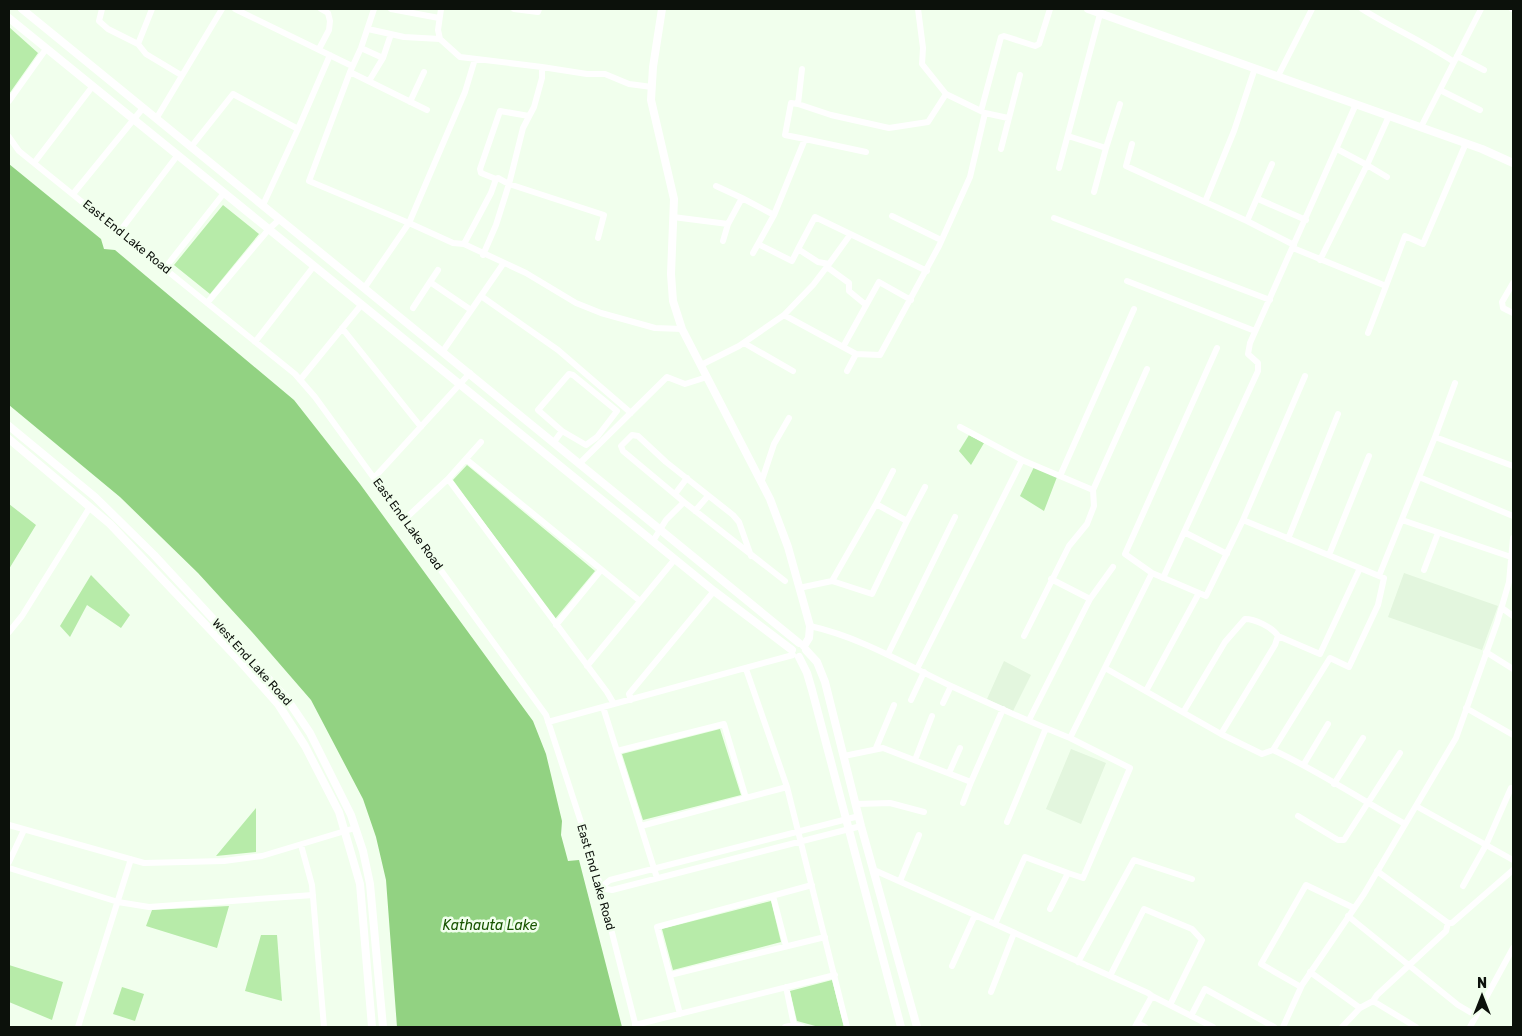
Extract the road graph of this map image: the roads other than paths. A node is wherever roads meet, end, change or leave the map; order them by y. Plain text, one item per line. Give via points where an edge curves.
1 (22, 9) edge
2 (102, 9) edge
3 (152, 9) edge
4 (222, 9) edge
5 (235, 9) edge
6 (321, 9) edge
7 (374, 9) edge
8 (391, 9) edge
9 (441, 9) edge
10 (514, 9) edge
11 (538, 9) edge
12 (662, 9) edge
13 (918, 9) edge
14 (1050, 9) edge
15 (1088, 9) edge
16 (1312, 9) edge
17 (1362, 9) edge
18 (1481, 9) edge
19 (1100, 14) junction
20 (9, 18) edge
21 (439, 18) junction
22 (368, 29) junction
23 (391, 34) junction
24 (440, 39) junction
25 (138, 44) junction
26 (361, 48) junction
27 (46, 49) junction
28 (319, 50) junction
29 (330, 55) junction
30 (383, 58) junction
31 (476, 59) junction
32 (1456, 59) junction
33 (542, 67) junction
34 (1255, 68) junction
35 (351, 69) junction
36 (802, 69) dead end
37 (1484, 70) dead end
38 (424, 72) dead end
39 (181, 75) junction
40 (1020, 76) dead end
41 (1278, 76) junction
42 (369, 82) junction
43 (92, 87) junction
44 (652, 87) junction
45 (1440, 90) junction
46 (946, 94) junction
47 (9, 101) edge
48 (410, 102) junction
49 (798, 104) junction
50 (1120, 104) dead end
51 (1356, 104) junction
52 (143, 108) junction
53 (426, 110) dead end
54 (1480, 110) dead end
55 (983, 112) junction
56 (529, 116) junction
57 (1389, 116) junction
58 (156, 118) junction
59 (1008, 118) junction
60 (134, 120) junction
61 (1421, 127) junction
62 (298, 129) junction
63 (1068, 136) junction
64 (9, 137) edge
65 (805, 139) junction
66 (1466, 143) junction
67 (1132, 144) dead end
68 (191, 147) junction
69 (1106, 148) junction
70 (1001, 149) dead end
71 (1337, 149) junction
72 (866, 152) dead end
73 (177, 156) junction
74 (1513, 162) edge
75 (34, 163) junction
76 (1272, 164) dead end
77 (1367, 165) junction
78 (1059, 168) dead end
79 (1387, 177) dead end
80 (496, 179) junction
81 (509, 184) junction
82 (716, 186) dead end
83 (1094, 192) dead end
84 (224, 193) junction
85 (73, 194) junction
86 (742, 198) junction
87 (1258, 199) junction
88 (1205, 202) junction
89 (263, 205) junction
90 (774, 215) junction
91 (892, 216) dead end
92 (673, 217) junction
93 (1054, 218) dead end
94 (280, 219) junction
95 (1306, 220) junction
96 (1247, 221) junction
97 (409, 223) junction
98 (728, 224) junction
99 (268, 229) junction
100 (120, 231) junction
101 (850, 234) junction
102 (598, 238) dead end
103 (941, 240) junction
104 (723, 241) dead end
105 (464, 244) junction
106 (758, 244) junction
107 (1294, 247) junction
108 (798, 249) junction
109 (754, 253) dead end
110 (483, 255) junction
111 (1320, 260) junction
112 (503, 264) junction
113 (828, 265) junction
114 (314, 266) junction
115 (165, 268) junction
116 (438, 270) dead end
117 (926, 270) junction
118 (1127, 281) dead end
119 (430, 282) junction
120 (1513, 283) edge
121 (1386, 286) junction
122 (365, 287) junction
123 (481, 296) junction
124 (910, 300) junction
125 (1270, 300) junction
126 (207, 303) junction
127 (362, 304) junction
128 (866, 305) junction
129 (413, 308) dead end
130 (1134, 309) dead end
131 (471, 310) junction
132 (1513, 313) edge
133 (784, 315) junction
134 (342, 328) junction
135 (682, 329) junction
136 (1255, 331) junction
137 (1368, 333) dead end
138 (255, 342) junction
139 (744, 343) junction
140 (843, 347) junction
141 (1217, 348) dead end
142 (443, 351) junction
143 (856, 354) junction
144 (701, 365) junction
145 (1147, 369) dead end
146 (793, 371) dead end
147 (847, 371) dead end
148 (470, 373) junction
149 (707, 376) junction
150 (1305, 376) dead end
151 (300, 380) junction
152 (1455, 383) dead end
153 (460, 384) junction
154 (631, 412) junction
155 (1338, 414) dead end
156 (789, 418) dead end
157 (9, 426) edge
158 (421, 427) junction
159 (960, 428) dead end
160 (562, 431) junction
161 (1434, 437) junction
162 (9, 439) edge
163 (481, 442) dead end
164 (554, 442) junction
165 (1369, 456) dead end
166 (466, 459) junction
167 (1022, 460) junction
168 (580, 463) junction
169 (1513, 466) edge
170 (893, 471) dead end
171 (1060, 476) junction
172 (1419, 477) junction
173 (374, 478) junction
174 (687, 478) junction
175 (448, 480) junction
176 (761, 483) junction
177 (925, 487) dead end
178 (1093, 490) junction
179 (675, 494) junction
180 (708, 496) junction
181 (684, 502) junction
182 (876, 504) junction
183 (90, 507) junction
184 (695, 511) junction
185 (1513, 516) edge
186 (955, 517) dead end
187 (405, 520) junction
188 (1243, 520) junction
189 (1402, 520) junction
190 (908, 521) junction
191 (663, 527) junction
192 (1184, 532) junction
193 (1438, 533) junction
194 (1513, 538) edge
195 (1288, 539) junction
196 (653, 541) junction
197 (1512, 553) edge
198 (1227, 554) junction
199 (751, 556) junction
200 (1329, 556) junction
201 (675, 559) junction
202 (1113, 567) dead end
203 (1360, 568) junction
204 (601, 570) junction
205 (1424, 570) dead end
206 (1152, 574) junction
207 (1379, 576) junction
208 (1163, 578) junction
209 (832, 580) junction
210 (1051, 580) junction
211 (785, 581) dead end
212 (799, 588) junction
213 (714, 591) junction
214 (1199, 593) junction
215 (1090, 599) junction
216 (640, 601) junction
217 (1502, 608) junction
218 (1513, 616) edge
219 (556, 625) junction
220 (810, 626) junction
221 (9, 632) edge
222 (1024, 636) dead end
223 (1278, 636) junction
224 (803, 646) junction
225 (1486, 652) junction
226 (795, 654) junction
227 (888, 654) junction
228 (1320, 654) junction
229 (1330, 658) junction
230 (587, 666) junction
231 (1105, 668) junction
232 (1513, 668) edge
233 (746, 669) junction
234 (920, 670) junction
235 (951, 686) junction
236 (1146, 691) junction
237 (631, 700) junction
238 (911, 700) dead end
239 (943, 703) dead end
240 (614, 704) junction
241 (894, 705) dead end
242 (603, 707) junction
243 (1466, 708) junction
244 (1002, 709) junction
245 (1184, 711) junction
246 (932, 716) dead end
247 (1029, 720) junction
248 (548, 722) junction
249 (1328, 724) dead end
250 (1046, 728) junction
251 (1221, 734) junction
252 (1513, 735) edge
253 (1070, 738) junction
254 (1364, 738) dead end
255 (876, 748) junction
256 (960, 748) dead end
257 (1273, 750) junction
258 (617, 751) junction
259 (1400, 753) dead end
260 (844, 756) junction
261 (915, 760) junction
262 (1304, 764) junction
263 (949, 773) junction
264 (972, 782) junction
265 (1334, 784) junction
266 (787, 787) junction
267 (1510, 788) dead end
268 (746, 798) junction
269 (963, 803) dead end
270 (1367, 803) junction
271 (857, 804) junction
272 (1416, 806) junction
273 (924, 812) dead end
274 (859, 816) junction
275 (1298, 816) dead end
276 (846, 819) junction
277 (1007, 822) dead end
278 (1405, 824) junction
279 (9, 825) edge
280 (641, 826) junction
281 (861, 826) junction
282 (355, 828) junction
283 (848, 828) junction
284 (24, 830) junction
285 (346, 831) junction
286 (798, 831) junction
287 (919, 835) dead end
288 (800, 841) junction
289 (1486, 845) junction
290 (301, 846) junction
291 (131, 859) junction
292 (1513, 860) edge
293 (9, 862) edge
294 (9, 868) edge
295 (654, 869) junction
296 (874, 870) junction
297 (1513, 870) edge
298 (1377, 871) junction
299 (1068, 873) junction
300 (657, 878) junction
301 (1192, 879) dead end
302 (900, 881) junction
303 (812, 885) junction
304 (1463, 886) dead end
305 (600, 888) junction
306 (313, 895) junction
307 (773, 896) junction
308 (118, 902) junction
309 (1354, 908) junction
310 (1050, 909) dead end
311 (975, 915) junction
312 (1348, 916) junction
313 (1448, 923) junction
314 (995, 924) junction
315 (1014, 933) junction
316 (825, 937) junction
317 (786, 946) junction
318 (1513, 948) edge
319 (1078, 962) junction
320 (1409, 965) junction
321 (952, 966) dead end
322 (1310, 972) junction
323 (670, 975) junction
324 (836, 975) junction
325 (1110, 976) junction
326 (786, 987) junction
327 (1301, 987) junction
328 (991, 992) dead end
329 (1152, 996) junction
330 (1373, 1001) junction
331 (1170, 1005) junction
332 (1360, 1008) junction
333 (680, 1014) junction
334 (1475, 1015) junction
335 (1191, 1016) junction
336 (794, 1025) junction
337 (1136, 1025) edge
338 (636, 1026) edge
339 (78, 1027) edge
340 (324, 1027) edge
341 (372, 1027) edge
342 (383, 1027) edge
343 (785, 1027) edge
344 (802, 1027) edge
345 (847, 1027) edge
346 (901, 1027) edge
347 (917, 1027) edge
348 (1145, 1027) edge
349 (1213, 1027) edge
350 (1274, 1027) edge
351 (1284, 1027) edge
352 (1342, 1027) edge
353 (1416, 1027) edge
354 (1470, 1027) edge

1 - 52 street
2 - 25 street via 99,21
3 - 25 street
4 - 39 street
5 - 28 street
6 - 28 street via 328,13 330,21
7 - 22 street
8 - 21 street
9 - 21 street
10 - 11 street via 538,12
12 - 44 street via 652,67
13 - 46 street via 922,64
14 - 55 street via 1039,44 1035,46 1001,37
15 - 19 street
16 - 41 street
17 - 32 street via 1394,29
18 - 32 street
19 - 34 street
19 - 63 street
20 - 27 street
21 - 24 street
22 - 23 street
22 - 26 street
23 - 24 street
23 - 30 street
24 - 31 street via 460,57
25 - 39 street via 146,54
26 - 30 street
26 - 35 street
27 - 43 street
27 - 47 street
28 - 29 street
29 - 35 street
29 - 62 street
30 - 42 street
31 - 33 street
31 - 97 street
32 - 37 street
32 - 45 street
33 - 44 street via 605,74 630,84
33 - 56 street via 542,78
34 - 41 street
34 - 88 street
35 - 42 street
35 - 97 street via 309,181
36 - 49 street
38 - 48 street
39 - 58 street
40 - 59 street
41 - 51 street
42 - 48 street
43 - 60 street
43 - 75 street
44 - 92 street via 655,122 674,199
45 - 54 street
45 - 61 street
46 - 49 street via 928,122 890,128
46 - 55 street
48 - 53 street
49 - 65 street via 791,102 785,135
50 - 69 street
51 - 57 street
51 - 71 street
52 - 58 street
52 - 60 street
55 - 59 street
55 - 103 street via 970,177
56 - 80 street via 500,111 480,169 481,173
56 - 81 street
57 - 61 street
57 - 77 street
58 - 68 street
59 - 70 street
60 - 73 street
60 - 85 street
61 - 66 street
62 - 68 street via 233,94
62 - 89 street
63 - 69 street
63 - 78 street
64 - 75 street, East End Lake Road
65 - 72 street
65 - 90 street
66 - 74 street
66 - 121 street via 1423,244 1405,236
67 - 88 street via 1126,166
68 - 89 street
69 - 83 street
71 - 77 street
71 - 95 street
73 - 84 street
73 - 100 street
75 - 85 street, East End Lake Road
76 - 87 street
77 - 79 street
77 - 111 street
80 - 81 street
80 - 105 street
81 - 102 street via 604,215
81 - 110 street
82 - 86 street
84 - 99 street
84 - 115 street
85 - 100 street, East End Lake Road
86 - 90 street
86 - 98 street
87 - 95 street
87 - 96 street
88 - 96 street
89 - 94 street
90 - 106 street
91 - 103 street
92 - 98 street
92 - 135 street via 673,301
93 - 125 street
94 - 99 street
94 - 122 street
95 - 107 street
96 - 107 street
97 - 105 street
97 - 122 street
98 - 104 street
99 - 114 street
99 - 126 street
100 - 115 street, East End Lake Road
101 - 108 street via 815,216
101 - 113 street
101 - 117 street
103 - 117 street
105 - 110 street
106 - 108 street via 792,261
106 - 109 street
107 - 111 street
107 - 125 street
108 - 113 street
110 - 112 street
111 - 121 street
112 - 123 street
112 - 135 street via 526,273 576,304 655,328
113 - 128 street via 849,283 849,292
113 - 133 street
114 - 127 street
114 - 138 street
115 - 126 street, East End Lake Road
116 - 119 street
117 - 124 street
118 - 136 street
119 - 129 street
119 - 131 street
120 - 132 street via 1502,308
121 - 137 street
122 - 142 street
123 - 131 street
123 - 154 street via 558,350
124 - 128 street via 879,282
124 - 143 street via 880,355
125 - 136 street
126 - 138 street, East End Lake Road
127 - 134 street
127 - 153 street
128 - 140 street
130 - 171 street
131 - 142 street
133 - 139 street
133 - 140 street
134 - 151 street
134 - 158 street
135 - 144 street
136 - 192 street via 1248,354 1258,362 1258,371
138 - 151 street, East End Lake Road
139 - 144 street
139 - 146 street
140 - 143 street
141 - 206 street via 1125,554
142 - 148 street
143 - 147 street
144 - 149 street
145 - 178 street
148 - 153 street
148 - 164 street
149 - 154 street via 685,384 668,378
149 - 176 street
150 - 188 street
151 - 173 street, East End Lake Road
152 - 161 street
153 - 158 street
153 - 196 street
154 - 168 street
155 - 195 street
156 - 176 street via 774,444
157 - 282 street, West End Lake Road via 95,497 154,555 288,699 310,733
158 - 173 street
159 - 167 street
160 - 160 street via 586,445 597,437 617,411 569,374 538,410
160 - 164 street
161 - 169 street
161 - 172 street
162 - 183 street, West End Lake Road
163 - 166 street
164 - 168 street
165 - 200 street
166 - 175 street
166 - 204 street
167 - 171 street
167 - 234 street
168 - 191 street
170 - 182 street
171 - 178 street
172 - 185 street
172 - 189 street
173 - 187 street, East End Lake Road
174 - 179 street
174 - 179 street via 638,436 632,435 621,446
174 - 180 street
175 - 187 street
175 - 219 street
176 - 212 street via 788,547
177 - 190 street
178 - 210 street via 1094,506 1087,524 1069,546
179 - 181 street
180 - 184 street
180 - 199 street via 739,522
181 - 184 street
181 - 191 street
182 - 190 street
182 - 209 street
183 - 221 street
183 - 285 street, West End Lake Road via 110,524 278,704 306,748
184 - 199 street
186 - 227 street
187 - 248 street, East End Lake Road via 507,658
188 - 195 street
188 - 198 street
189 - 193 street
189 - 207 street
190 - 209 street via 872,594
191 - 196 street
191 - 224 street
192 - 198 street
192 - 208 street
193 - 197 street
193 - 205 street
194 - 197 street
195 - 200 street
196 - 201 street
197 - 217 street
198 - 214 street via 1206,596
199 - 211 street
200 - 203 street
201 - 213 street
201 - 216 street
202 - 215 street
203 - 207 street
203 - 228 street
204 - 216 street
204 - 219 street
206 - 208 street
206 - 231 street
207 - 229 street via 1384,578 1378,604 1349,667
208 - 214 street
209 - 212 street
210 - 215 street
210 - 222 street
212 - 220 street
213 - 226 street
213 - 237 street via 629,694
214 - 236 street
215 - 247 street
216 - 230 street
217 - 218 street
217 - 225 street
219 - 230 street
220 - 224 street via 809,638
220 - 227 street via 832,631
223 - 228 street
223 - 245 street via 1274,630 1245,619 1225,642
223 - 251 street
224 - 226 street via 804,654
224 - 226 street via 794,644
224 - 260 street via 817,662 825,682
225 - 232 street
225 - 243 street
226 - 233 street
226 - 276 street via 807,673
227 - 234 street
228 - 229 street
229 - 257 street
230 - 240 street
231 - 236 street
231 - 253 street
233 - 237 street
233 - 266 street
234 - 235 street
234 - 238 street
235 - 239 street
235 - 244 street
236 - 245 street
237 - 240 street
240 - 242 street
241 - 255 street
242 - 248 street
242 - 258 street
243 - 252 street
243 - 272 street via 1451,747
244 - 247 street
244 - 264 street
245 - 251 street
246 - 261 street
247 - 250 street
248 - 305 street, East End Lake Road
249 - 262 street
250 - 253 street
250 - 277 street
251 - 257 street via 1262,754
253 - 299 street via 1130,768 1082,878
254 - 265 street
255 - 260 street
255 - 261 street
256 - 263 street
257 - 262 street
258 - 268 street via 724,724
258 - 280 street
259 - 270 street
260 - 271 street
261 - 263 street
262 - 265 street
263 - 264 street
264 - 269 street
265 - 270 street
266 - 268 street
266 - 286 street
267 - 289 street
268 - 280 street
270 - 275 street via 1344,840 1338,840
270 - 278 street
271 - 273 street via 890,803
271 - 274 street
272 - 278 street
272 - 289 street
274 - 276 street
274 - 281 street
276 - 283 street
276 - 286 street
278 - 298 street
279 - 284 street
280 - 295 street
281 - 283 street
281 - 296 street
282 - 285 street
282 - 342 street, West End Lake Road via 370,884
283 - 288 street
283 - 346 street
284 - 291 street
284 - 293 street
285 - 290 street
285 - 341 street, West End Lake Road via 360,884
286 - 288 street
286 - 295 street
287 - 302 street
288 - 300 street
288 - 303 street
289 - 292 street
289 - 304 street
290 - 291 street via 224,861 144,863
290 - 306 street
291 - 308 street
294 - 308 street
295 - 300 street
295 - 305 street via 610,880
296 - 302 street
296 - 347 street
297 - 313 street via 1456,922
298 - 309 street
298 - 313 street
299 - 310 street
299 - 314 street via 1025,857
300 - 305 street via 612,890
301 - 319 street via 1134,860
302 - 311 street
303 - 307 street
303 - 316 street
305 - 338 street, East End Lake Road
306 - 308 street via 149,907
306 - 340 street
307 - 317 street
307 - 323 street via 657,927
308 - 339 street
309 - 312 street
309 - 327 street via 1306,886 1261,964
311 - 314 street
311 - 321 street
312 - 320 street
312 - 322 street
313 - 320 street via 1446,931
314 - 315 street
315 - 319 street
315 - 328 street
316 - 317 street
316 - 324 street
317 - 323 street
318 - 334 street
319 - 325 street
320 - 330 street
320 - 334 street
322 - 327 street
322 - 332 street
323 - 333 street
324 - 326 street
324 - 345 street
325 - 329 street
325 - 331 street via 1144,909 1192,929 1202,940
326 - 333 street
326 - 336 street
327 - 351 street
329 - 331 street
329 - 337 street
330 - 332 street
330 - 353 street
331 - 335 street
332 - 352 street
333 - 338 street
334 - 354 street
335 - 349 street
335 - 350 street via 1206,989
336 - 343 street
336 - 344 street
337 - 348 street

